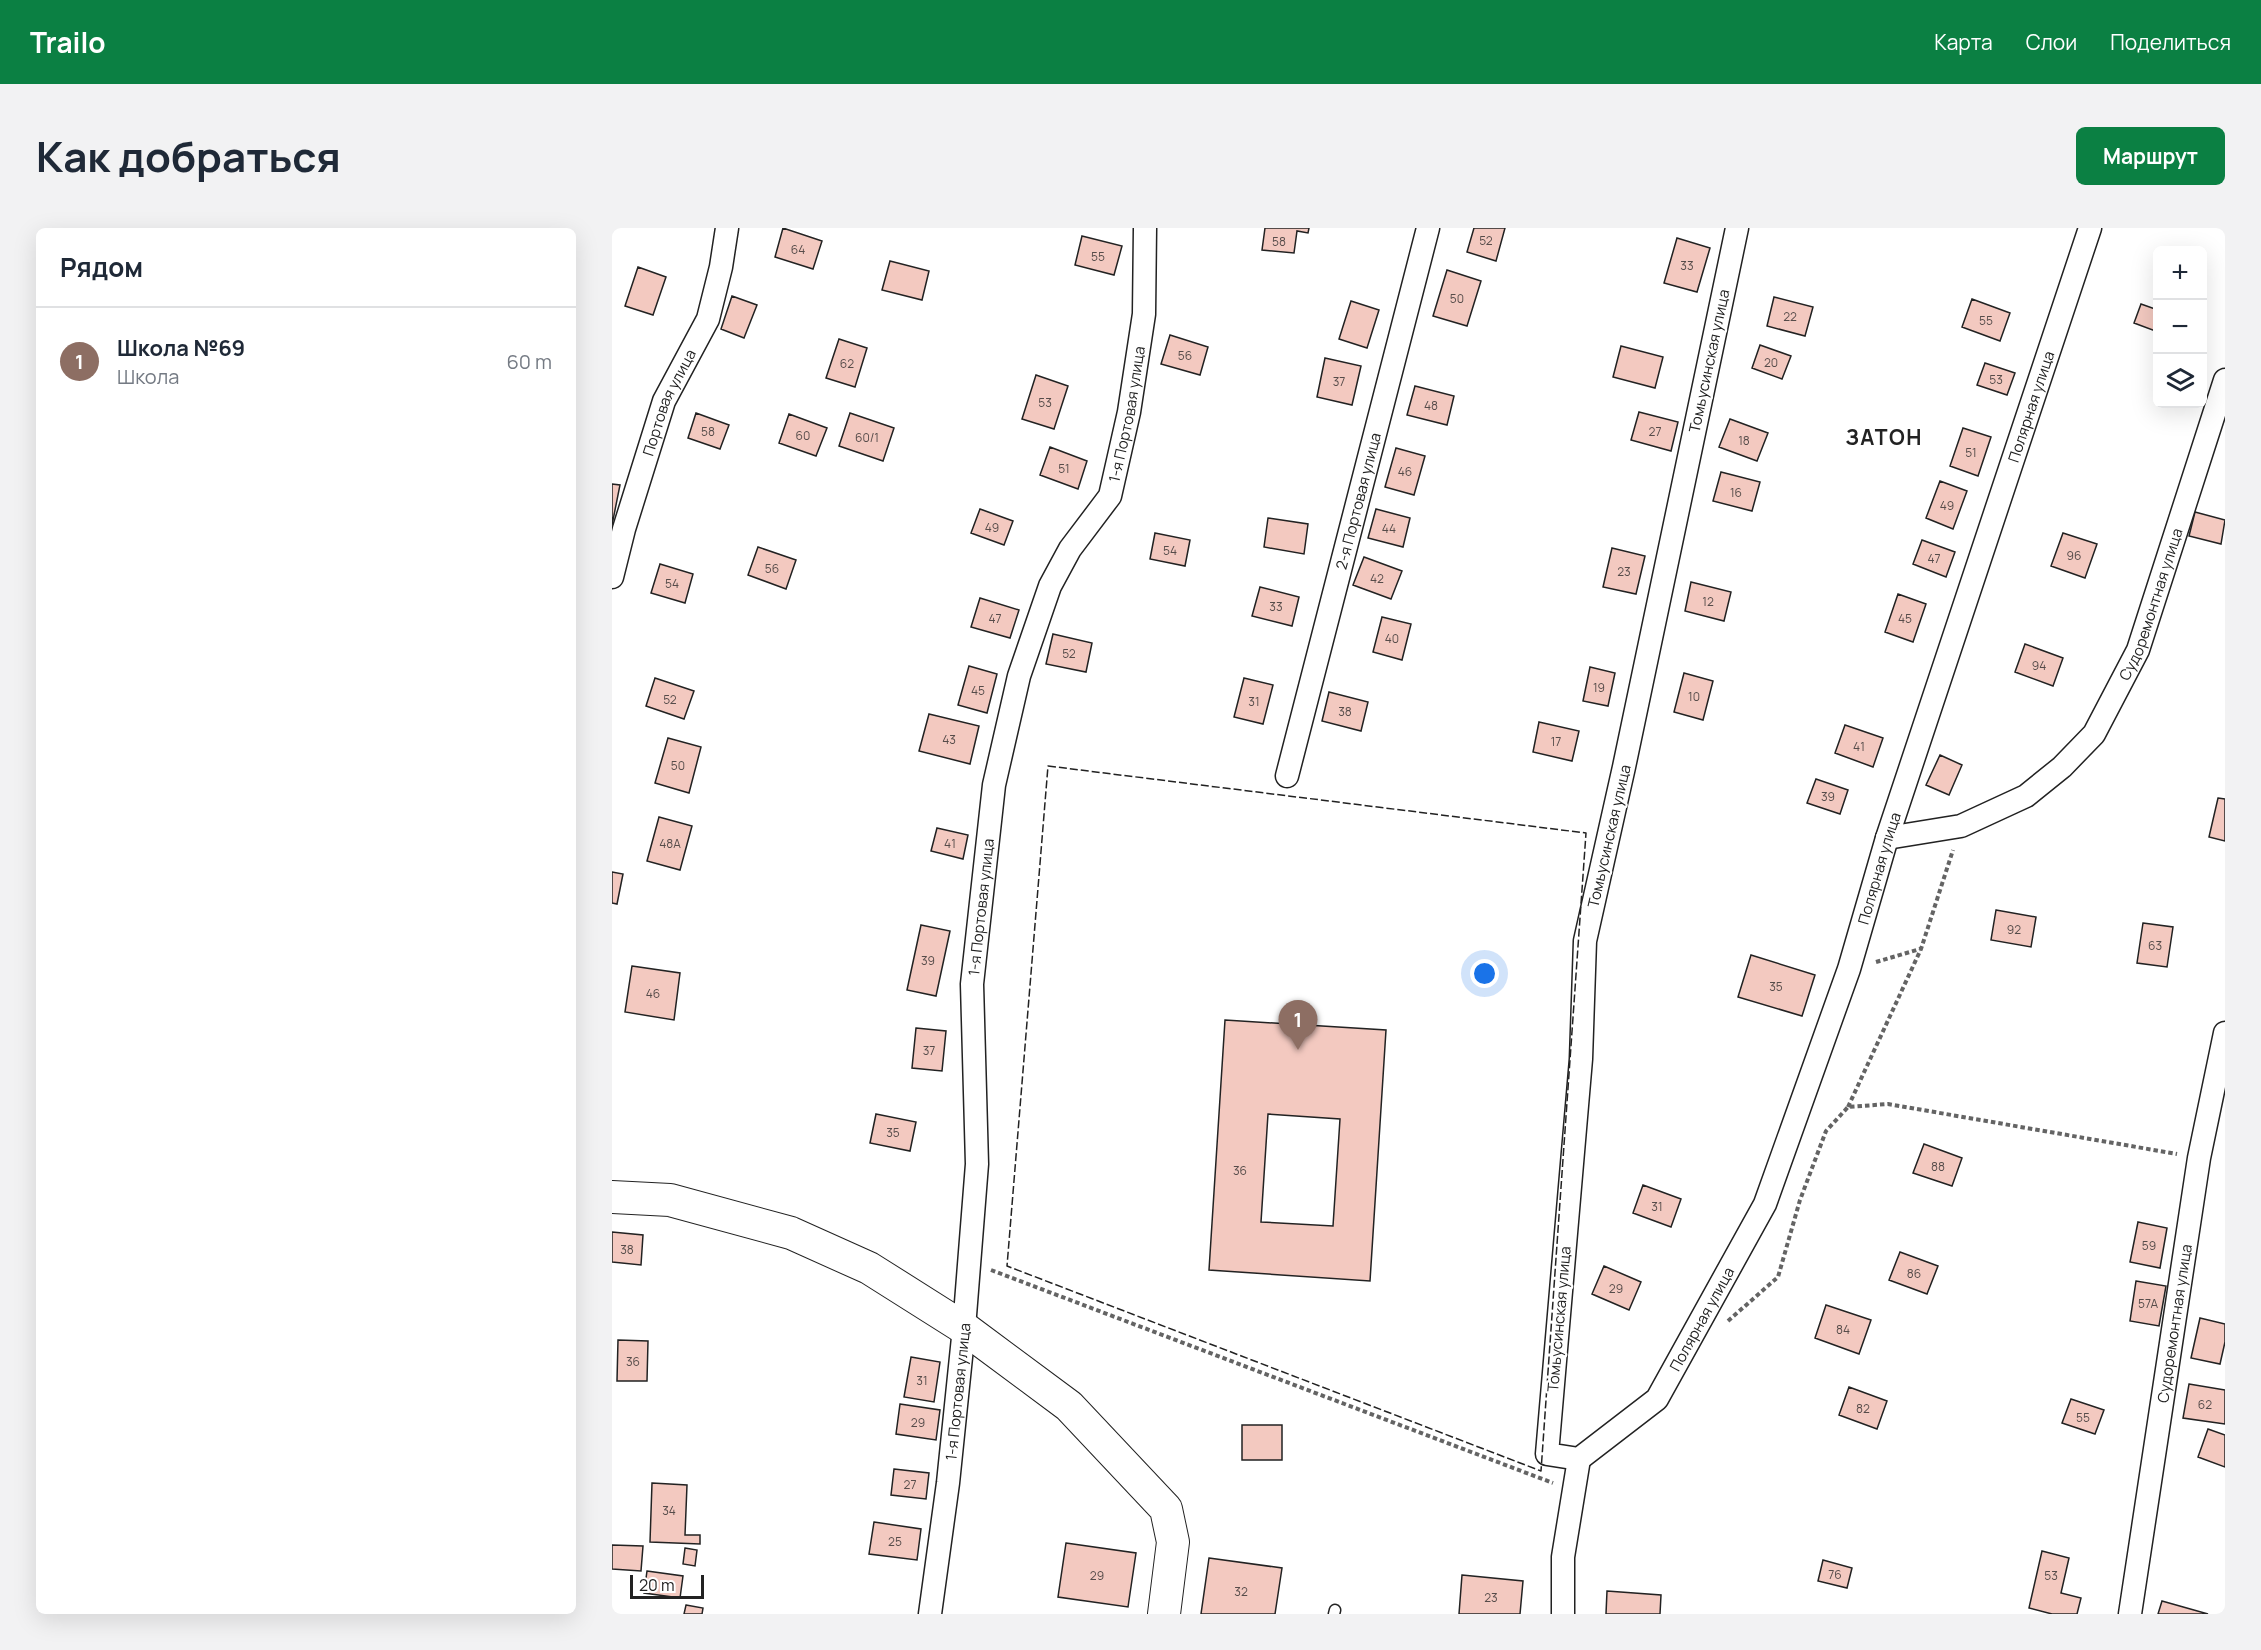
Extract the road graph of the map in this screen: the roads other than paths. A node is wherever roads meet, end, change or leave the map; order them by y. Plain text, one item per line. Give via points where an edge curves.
1 (727, 228) edge
2 (1145, 228) edge
3 (1428, 228) edge
4 (1737, 228) edge
5 (2090, 228) edge
6 (2225, 380) edge
7 (612, 577) edge
8 (1287, 776) dead end
9 (1887, 838) junction
10 (2225, 1032) edge
11 (612, 1197) edge
12 (964, 1328) junction
13 (1579, 1459) junction
14 (930, 1614) edge
15 (1164, 1614) edge
16 (1563, 1614) edge
17 (2130, 1614) edge

1 - 7 street, Портовая улица via 708,319 664,401
2 - 12 street, 1-я Портовая улица via 1144,314 1129,412 1110,496 1070,549 1050,586 1019,676 994,785 972,984 977,1164
3 - 8 street, 2-я Портовая улица
4 - 13 street, Томьусинская улица via 1585,941 1581,1059 1547,1454
5 - 9 street, Полярная улица
6 - 9 street, Судоремонтная улица via 2139,650 2094,734 2026,796 1961,826
9 - 13 street, Полярная улица via 1849,969 1764,1204 1656,1399
10 - 17 street, Судоремонтная улица via 2199,1158
11 - 12 street via 670,1200 791,1233 868,1268
12 - 14 street, 1-я Портовая улица
12 - 15 street via 1069,1406 1166,1509 1173,1542
13 - 16 street via 1563,1557

